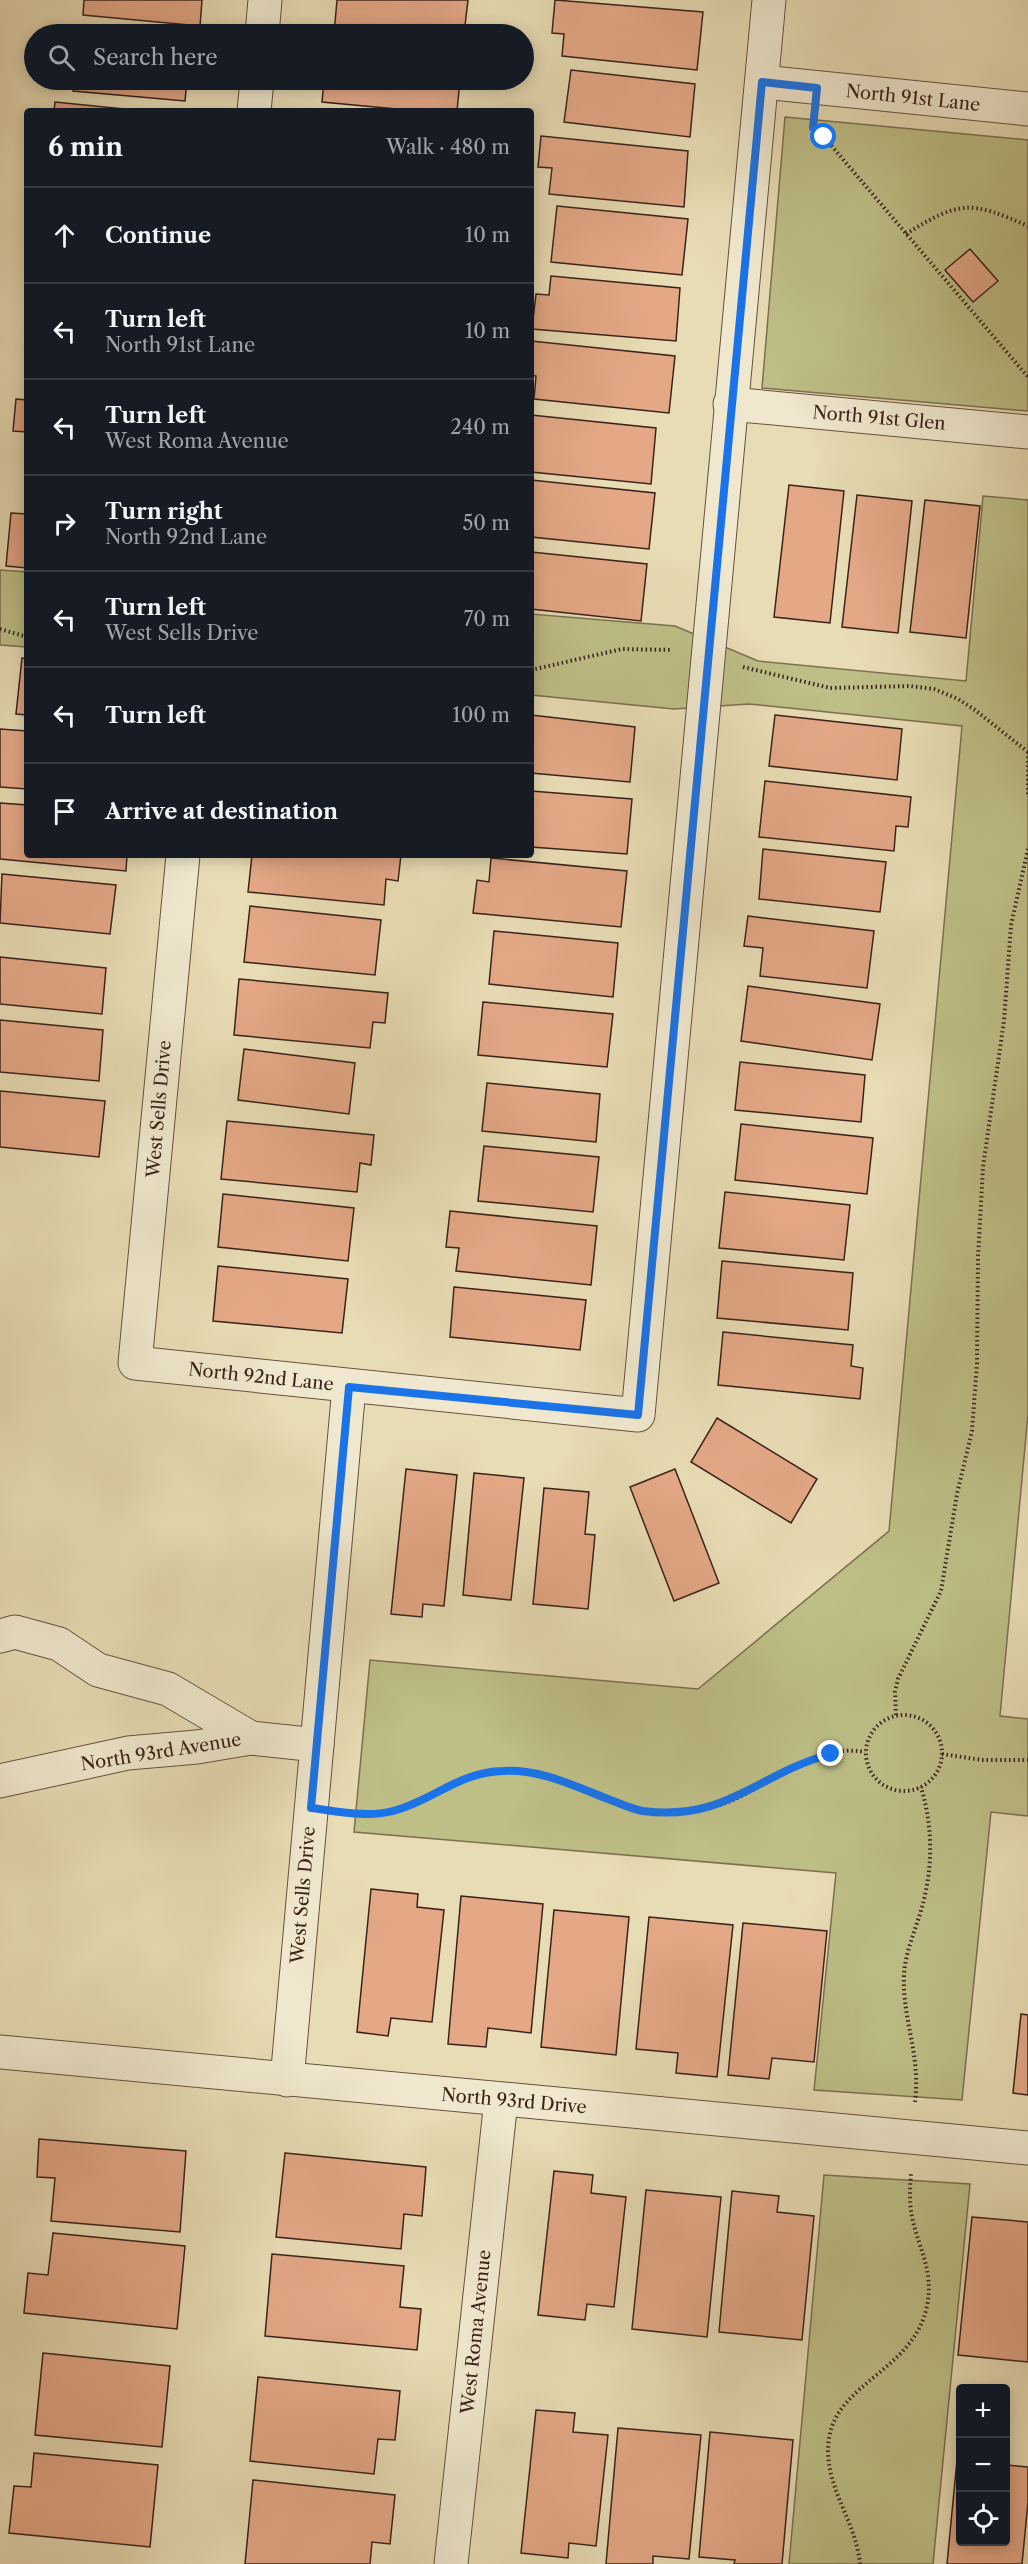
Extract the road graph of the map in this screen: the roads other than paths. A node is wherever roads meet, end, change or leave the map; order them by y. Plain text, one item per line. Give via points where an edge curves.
1 (265, 0) edge
2 (769, 0) edge
3 (263, 24) edge
4 (762, 82) junction
5 (256, 90) edge
6 (254, 108) edge
7 (1028, 110) edge
8 (730, 404) junction
9 (1028, 432) edge
10 (183, 858) edge
11 (135, 1363) joint
12 (349, 1387) junction
13 (0, 1636) edge
14 (251, 1738) junction
15 (317, 1745) junction
16 (0, 1781) edge
17 (0, 2052) edge
18 (287, 2080) junction
19 (501, 2100) junction
20 (1028, 2148) edge
21 (451, 2564) edge

1 - 3 street
2 - 4 street
4 - 7 street, North 91st Lane
4 - 8 street
5 - 6 street
8 - 9 street, North 91st Glen
8 - 12 street, North 92nd Lane via 711,654 638,1415
10 - 11 street, West Sells Drive
11 - 12 street, North 92nd Lane
12 - 15 street, West Sells Drive
13 - 14 street, North 93rd Avenue via 15,1632 58,1644 98,1670 168,1689
14 - 15 street, North 93rd Avenue
14 - 16 street, North 93rd Avenue via 128,1753
15 - 18 street, West Sells Drive
17 - 18 street, North 93rd Drive
18 - 19 street, North 93rd Drive
19 - 20 street, North 93rd Drive
19 - 21 street, West Roma Avenue

